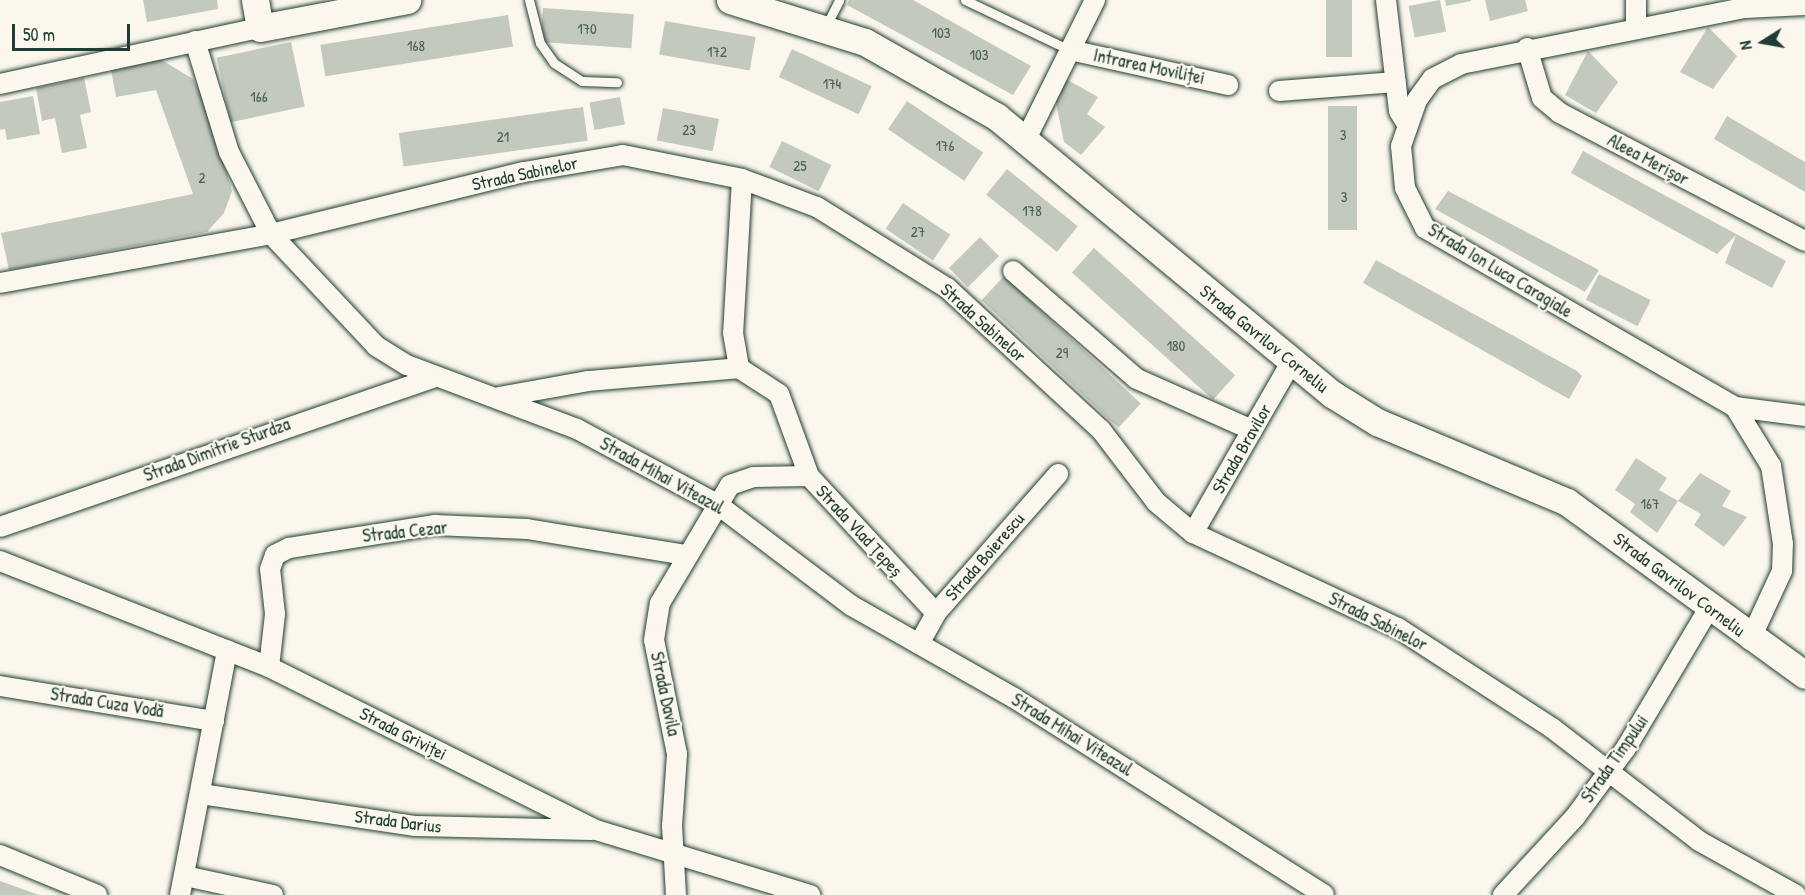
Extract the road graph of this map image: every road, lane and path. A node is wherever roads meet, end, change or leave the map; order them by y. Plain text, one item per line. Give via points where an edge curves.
1 (255, 0) edge
2 (407, 0) edge
3 (529, 0) edge
4 (730, 0) edge
5 (839, 0) edge
6 (965, 0) edge
7 (1095, 0) edge
8 (1386, 0) edge
9 (1636, 0) edge
10 (1775, 2) edge
11 (1805, 4) edge
12 (826, 26) junction
13 (260, 28) junction
14 (1636, 29) junction
15 (195, 41) junction
16 (1527, 48) junction
17 (1070, 50) junction
18 (617, 82) dead end
19 (1396, 82) junction
20 (0, 84) edge
21 (1228, 84) dead end
22 (1279, 92) dead end
23 (1405, 122) junction
24 (1028, 137) junction
25 (742, 179) junction
26 (271, 234) junction
27 (1805, 240) edge
28 (1013, 271) dead end
29 (0, 283) edge
30 (1290, 364) junction
31 (739, 368) junction
32 (436, 377) junction
33 (498, 397) junction
34 (1735, 407) junction
35 (1805, 416) edge
36 (1252, 430) junction
37 (1058, 474) dead end
38 (809, 476) junction
39 (717, 504) junction
40 (0, 527) edge
41 (1193, 533) junction
42 (685, 555) junction
43 (0, 561) edge
44 (1708, 610) junction
45 (936, 613) junction
46 (1750, 640) junction
47 (919, 644) junction
48 (227, 650) junction
49 (269, 667) junction
50 (1805, 675) edge
51 (0, 686) edge
52 (214, 721) junction
53 (1610, 771) junction
54 (201, 794) junction
55 (596, 830) junction
56 (672, 853) junction
57 (0, 855) edge
58 (182, 886) edge
59 (97, 895) edge
60 (273, 895) edge
61 (676, 895) edge
62 (810, 895) edge
63 (1324, 895) edge
64 (1503, 895) edge
65 (1796, 895) edge

1 - 13 street
2 - 13 street
3 - 18 lane via 540,44 554,63 582,81
4 - 12 street, Strada Gavrilov Corneliu
5 - 12 lane
6 - 17 lane
7 - 17 street
8 - 19 street
9 - 14 street
10 - 11 street, Strada Ion Luca Caragiale
10 - 14 street, Strada Ion Luca Caragiale
12 - 24 street, Strada Gavrilov Corneliu via 865,42
13 - 15 street
14 - 16 street, Strada Ion Luca Caragiale
15 - 20 street
15 - 26 street, Strada Mihai Viteazul via 229,152
16 - 23 street, Strada Ion Luca Caragiale via 1490,54 1432,79
16 - 27 street, Aleea Merișor via 1542,98 1560,113
17 - 21 street, Intrarea Moviliței
17 - 24 street
19 - 22 street
19 - 23 street
23 - 34 street, Strada Ion Luca Caragiale via 1401,146 1405,188 1425,228
24 - 30 street, Strada Gavrilov Corneliu
25 - 26 street, Strada Sabinelor via 623,155 524,172
25 - 31 street via 733,333
25 - 41 street, Strada Sabinelor via 817,207 947,288 1101,430 1156,502
26 - 29 street, Strada Sabinelor
26 - 32 street, Strada Mihai Viteazul via 376,346
28 - 36 street via 1137,379
30 - 36 street, Strada Bravilor
30 - 44 street, Strada Gavrilov Corneliu via 1377,422 1566,502
31 - 33 street via 588,381
31 - 38 street, Strada Vlad Țepeș via 779,394
32 - 33 street, Strada Mihai Viteazul
32 - 40 street, Strada Dimitrie Sturdza
33 - 39 street, Strada Mihai Viteazul via 577,429
34 - 35 street
34 - 46 street, Strada Ion Luca Caragiale via 1771,466 1784,544 1782,571
36 - 41 street, Strada Bravilor
37 - 45 street, Strada Boierescu
38 - 39 street, Strada Davila via 739,480
38 - 45 street, Strada Vlad Țepeș
39 - 42 street, Strada Davila
39 - 47 street, Strada Mihai Viteazul via 793,566
41 - 53 street, Strada Sabinelor via 1398,628 1501,692
42 - 49 street, Strada Cezar via 527,529 435,525 289,548 275,555 270,569 275,614
42 - 56 street, Strada Davila via 660,603 654,640 677,754
43 - 48 street, Strada Griviței
44 - 46 street, Strada Gavrilov Corneliu
44 - 53 street, Strada Timpului
45 - 47 street, Strada Boierescu
46 - 50 street, Strada Gavrilov Corneliu
47 - 63 street, Strada Mihai Viteazul
48 - 49 street, Strada Griviței
48 - 52 street
49 - 55 street, Strada Griviței
51 - 52 street, Strada Cuza Vodă
52 - 54 street
53 - 64 street, Strada Timpului
53 - 65 street, Strada Sabinelor via 1699,841
54 - 55 street, Strada Darius via 416,826
54 - 58 street
55 - 56 street, Strada Griviței
56 - 61 street, Strada Davila
56 - 62 street, Strada Griviței
57 - 59 street
58 - 60 street

